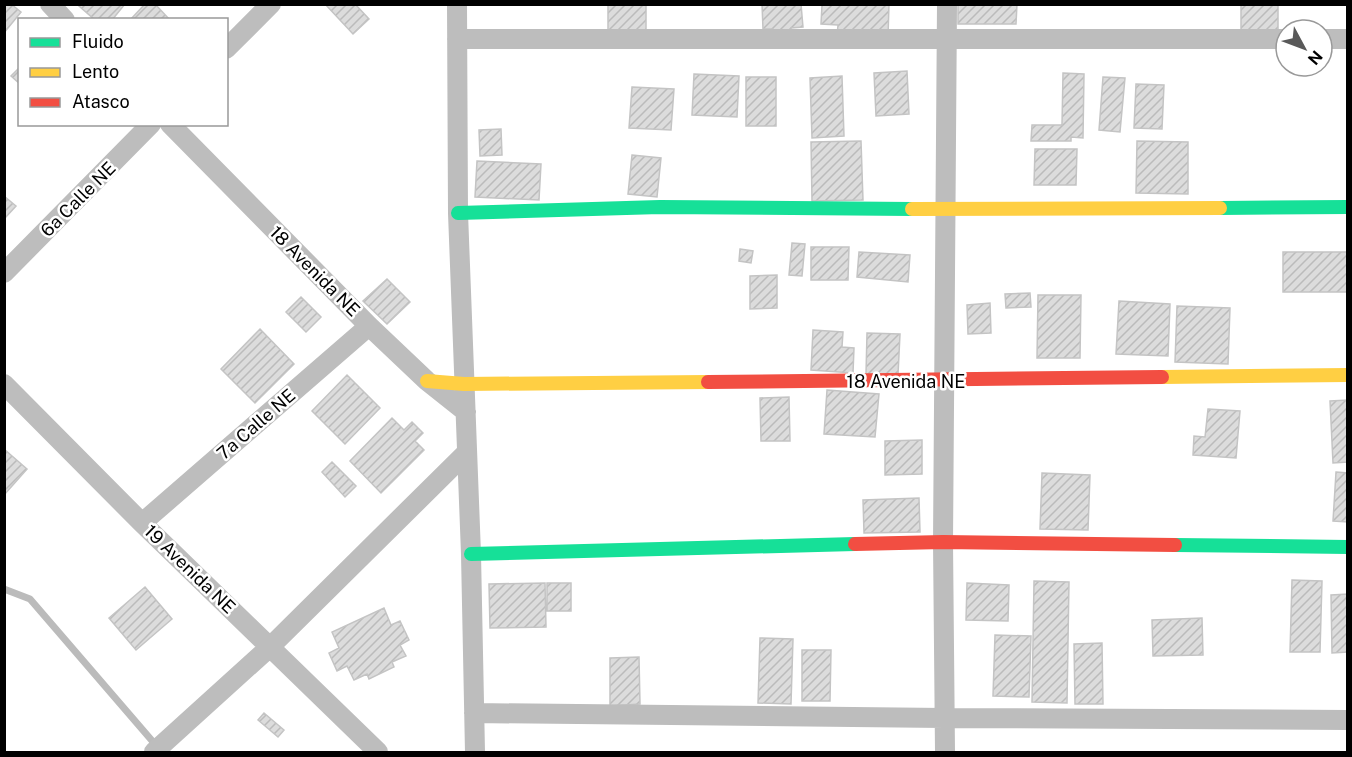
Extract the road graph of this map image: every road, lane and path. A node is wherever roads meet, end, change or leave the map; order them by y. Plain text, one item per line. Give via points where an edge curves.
1 (50, 4) edge
2 (271, 4) edge
3 (457, 4) edge
4 (947, 4) edge
5 (63, 18) edge
6 (457, 39) junction
7 (947, 39) junction
8 (1274, 39) edge
9 (228, 47) edge
10 (149, 126) edge
11 (172, 126) edge
12 (1347, 207) edge
13 (945, 209) junction
14 (458, 213) junction
15 (4, 273) edge
16 (369, 326) junction
17 (1347, 375) edge
18 (944, 380) junction
19 (427, 381) junction
20 (4, 384) edge
21 (464, 384) junction
22 (466, 412) junction
23 (467, 452) junction
24 (142, 523) junction
25 (943, 542) junction
26 (1347, 547) edge
27 (471, 554) junction
28 (270, 646) junction
29 (474, 713) junction
30 (944, 718) junction
31 (1347, 720) edge
32 (369, 750) edge
33 (153, 753) edge
34 (475, 753) edge
35 (945, 753) edge

1 - 5 street
2 - 9 street
3 - 6 street
4 - 7 street
6 - 7 street
6 - 14 street
7 - 8 street
7 - 13 street
10 - 15 street, 6a Calle NE
11 - 16 street, 18 Avenida NE
12 - 13 street
13 - 14 street via 660,207
13 - 18 street
14 - 21 street
16 - 19 street, 18 Avenida NE
16 - 24 street, 7a Calle NE
17 - 18 street, 18 Avenida NE
18 - 21 street, 18 Avenida NE
18 - 25 street
19 - 21 street, 18 Avenida NE
19 - 22 street, 18 Avenida NE
20 - 24 street, 19 Avenida NE
21 - 22 street
22 - 23 street
23 - 27 street
23 - 28 street
24 - 28 street, 19 Avenida NE
25 - 26 street
25 - 27 street
25 - 30 street
27 - 29 street
28 - 32 street, 19 Avenida NE
28 - 33 street
29 - 30 street
29 - 34 street
30 - 31 street
30 - 35 street

